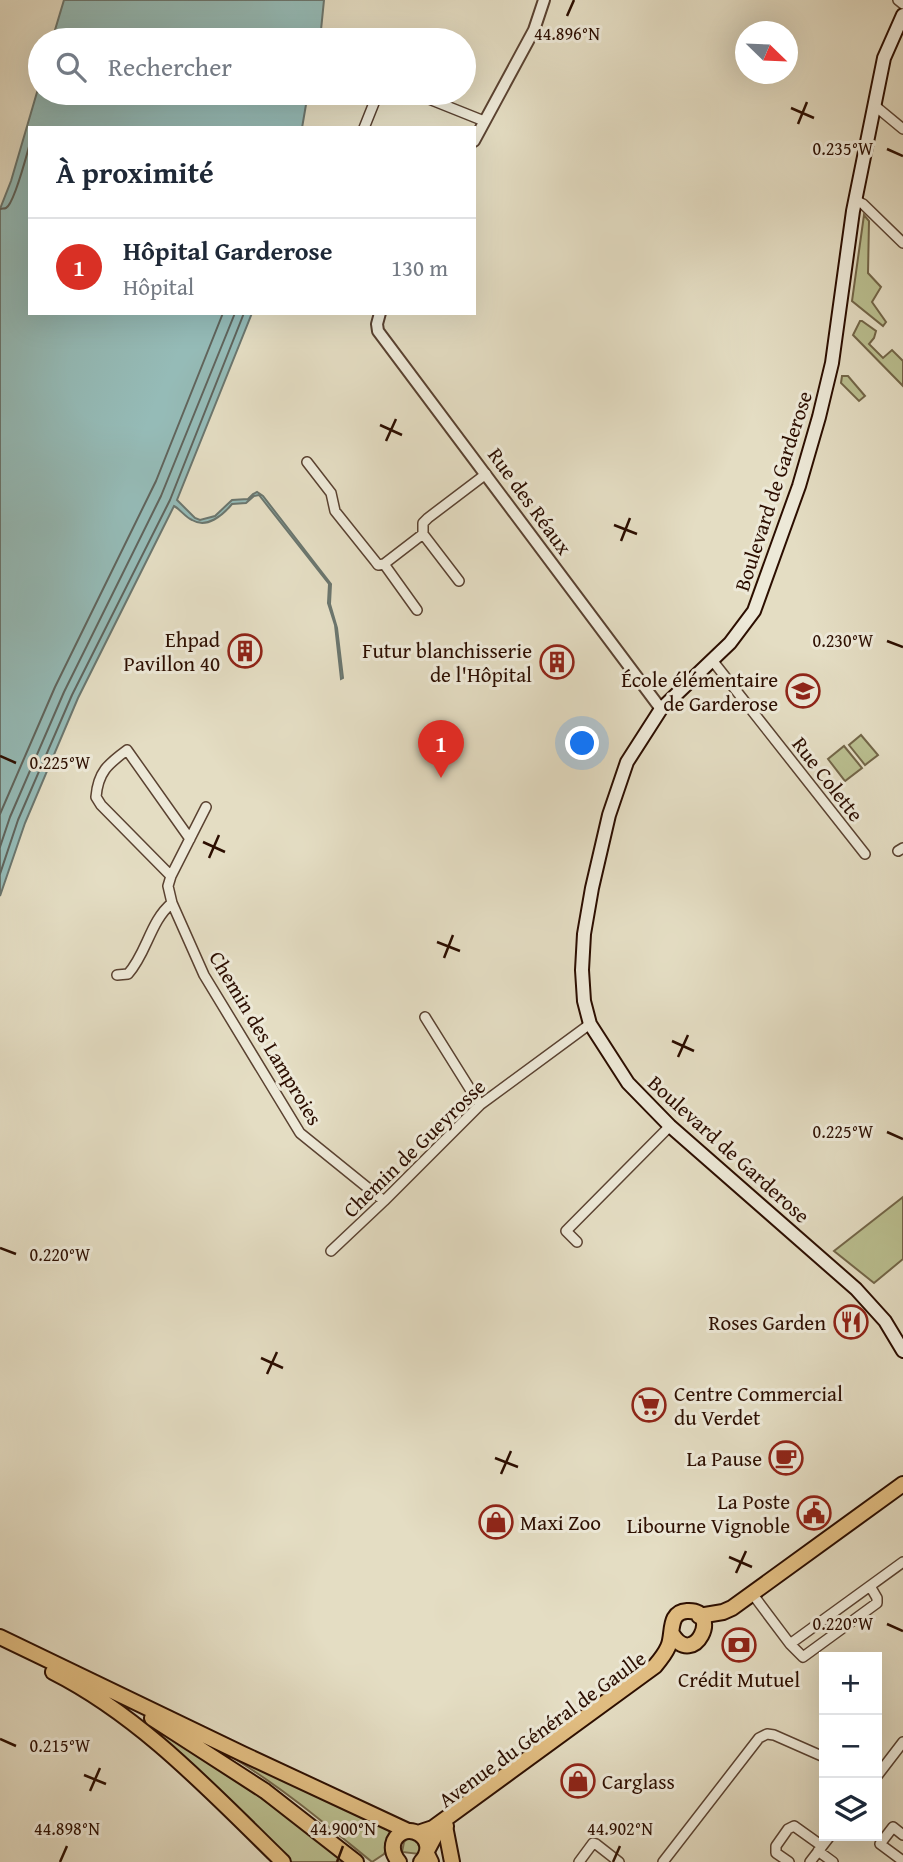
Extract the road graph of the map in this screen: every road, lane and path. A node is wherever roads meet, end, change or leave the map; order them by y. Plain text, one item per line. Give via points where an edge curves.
1 (544, 0) edge
2 (898, 0) edge
3 (903, 4) edge
4 (903, 15) edge
5 (900, 31) edge
6 (373, 105) edge
7 (444, 105) edge
8 (874, 106) junction
9 (484, 121) junction
10 (365, 126) edge
11 (903, 129) edge
12 (476, 137) edge
13 (855, 200) junction
14 (903, 243) edge
15 (379, 315) edge
16 (307, 462) dead end
17 (486, 474) junction
18 (423, 534) junction
19 (384, 564) junction
20 (459, 581) dead end
21 (417, 610) dead end
22 (712, 660) junction
23 (661, 709) junction
24 (206, 807) dead end
25 (190, 839) junction
26 (865, 854) dead end
27 (171, 876) junction
28 (172, 903) junction
29 (117, 975) dead end
30 (425, 1017) dead end
31 (590, 1024) junction
32 (480, 1105) junction
33 (670, 1125) junction
34 (384, 1201) junction
35 (577, 1242) dead end
36 (331, 1251) dead end
37 (903, 1351) edge
38 (903, 1484) edge
39 (903, 1494) edge
40 (903, 1562) edge
41 (870, 1586) junction
42 (757, 1600) junction
43 (702, 1622) junction
44 (0, 1637) edge
45 (678, 1639) junction
46 (790, 1644) junction
47 (0, 1646) edge
48 (85, 1677) junction
49 (903, 1742) edge
50 (819, 1755) edge
51 (882, 1769) edge
52 (445, 1826) junction
53 (413, 1832) junction
54 (903, 1835) edge
55 (826, 1841) edge
56 (820, 1848) junction
57 (426, 1857) edge
58 (389, 1859) edge
59 (613, 1860) edge
60 (903, 1861) edge
61 (283, 1862) edge
62 (356, 1862) edge
63 (452, 1862) edge
64 (579, 1862) edge
65 (663, 1862) edge
66 (789, 1862) edge
67 (810, 1862) edge
68 (832, 1862) edge

1 - 9 street via 534,30
2 - 3 street
4 - 5 main road, Boulevard de Garderose
5 - 8 main road, Boulevard de Garderose via 884,58
6 - 10 street
7 - 9 street
8 - 11 street
8 - 13 main road, Boulevard de Garderose
9 - 12 street
13 - 14 street
13 - 22 main road, Boulevard de Garderose via 828,382 799,486 754,611
15 - 17 street, Rue des Réaux via 378,331
16 - 19 street via 331,493 335,511 374,561
17 - 18 street via 423,523
17 - 23 street, Rue des Réaux
18 - 19 street
18 - 20 street
19 - 21 street
22 - 23 main road, Boulevard de Garderose
22 - 26 street, Rue Colette
23 - 31 main road, Boulevard de Garderose via 625,766 592,888 582,970
24 - 25 street, Chemin des Lamproies
25 - 27 street, Chemin des Lamproies
25 - 27 street via 127,750 110,763 99,780 96,797
27 - 28 street, Chemin des Lamproies
28 - 29 street via 162,911 135,966 128,974
28 - 34 street, Chemin des Lamproies via 204,975 300,1133
30 - 32 street
31 - 32 street, Chemin de Gueyrosse
31 - 33 main road, Boulevard de Garderose via 628,1083
32 - 34 street, Chemin de Gueyrosse
33 - 35 street via 566,1231
33 - 37 main road, Boulevard de Garderose via 856,1289 885,1321
34 - 36 street, Chemin de Gueyrosse
38 - 43 main road, Avenue du Général de Gaulle via 732,1608
39 - 42 main road, Avenue du Général de Gaulle
40 - 41 street
41 - 46 street
41 - 46 street via 877,1603 803,1657
42 - 43 main road, Avenue du Général de Gaulle via 715,1621
42 - 46 street
43 - 45 main road, Avenue du Général de Gaulle via 697,1642
43 - 45 main road, Avenue du Général de Gaulle via 691,1611 677,1615 672,1623
44 - 48 main road
45 - 52 main road, Avenue du Général de Gaulle via 663,1669
45 - 53 main road, Avenue du Général de Gaulle via 655,1666 433,1828
47 - 61 main road via 65,1678 127,1719 186,1767
48 - 53 main road
48 - 62 main road via 265,1791
49 - 51 street
50 - 65 street via 774,1735 759,1738
52 - 57 main road, Avenue du Général de Gaulle
52 - 63 main road
53 - 57 main road, Avenue du Général de Gaulle via 425,1839
53 - 58 main road, Avenue du Général de Gaulle via 397,1836
54 - 60 street via 893,1828 880,1844
55 - 56 street
56 - 66 street via 793,1826 775,1850
56 - 67 street
56 - 68 street
59 - 64 street via 593,1843

